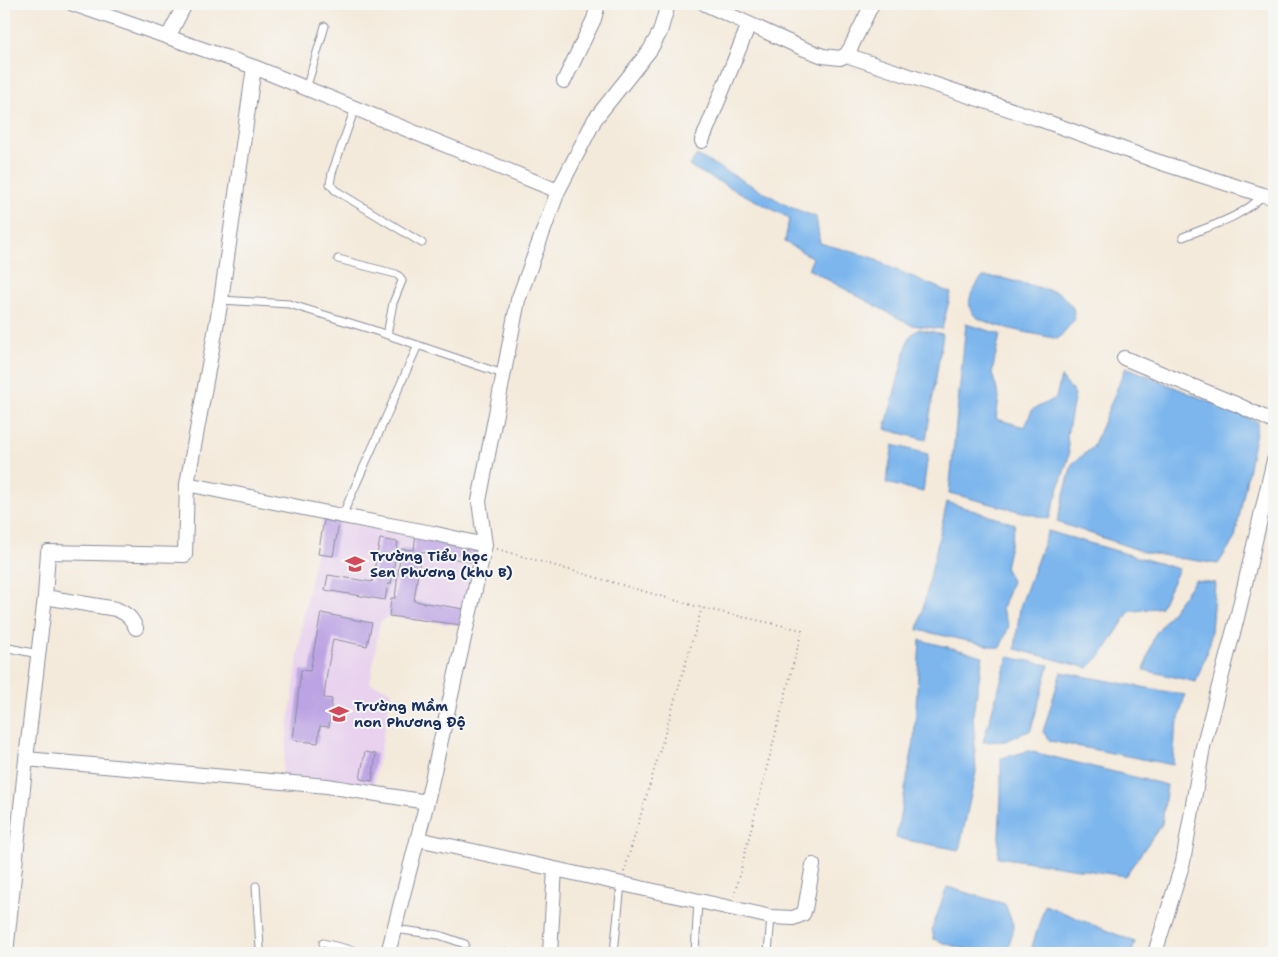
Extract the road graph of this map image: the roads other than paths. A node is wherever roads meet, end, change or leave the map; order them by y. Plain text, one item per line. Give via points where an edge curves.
1 (73, 4) edge
2 (185, 4) edge
3 (598, 4) edge
4 (668, 4) edge
5 (705, 4) edge
6 (872, 4) edge
7 (749, 24) junction
8 (325, 26) dead end
9 (168, 37) junction
10 (846, 55) junction
11 (254, 67) junction
12 (564, 80) dead end
13 (306, 89) junction
14 (355, 108) junction
15 (702, 141) dead end
16 (558, 191) junction
17 (1269, 196) edge
18 (1183, 237) dead end
19 (422, 243) dead end
20 (338, 259) dead end
21 (221, 300) junction
22 (387, 335) junction
23 (418, 345) junction
24 (1124, 358) dead end
25 (503, 374) junction
26 (1274, 422) edge
27 (1274, 460) edge
28 (188, 484) junction
29 (342, 516) junction
30 (485, 545) junction
31 (45, 597) junction
32 (136, 628) dead end
33 (4, 647) edge
34 (38, 654) junction
35 (26, 759) junction
36 (427, 802) junction
37 (418, 839) junction
38 (813, 865) dead end
39 (555, 869) junction
40 (621, 884) junction
41 (256, 886) dead end
42 (698, 901) junction
43 (771, 917) junction
44 (394, 930) junction
45 (323, 943) dead end
46 (465, 944) dead end
47 (6, 953) edge
48 (261, 953) edge
49 (364, 953) edge
50 (388, 953) edge
51 (550, 953) edge
52 (614, 953) edge
53 (695, 953) edge
54 (768, 953) edge
55 (1155, 953) edge

1 - 9 street
2 - 9 street
3 - 12 street
4 - 16 street via 660,32 650,50 595,119
5 - 7 street
6 - 10 street
7 - 10 street via 823,56 840,58
7 - 15 street
8 - 13 lane
9 - 11 street
10 - 17 street via 1158,162
11 - 13 street
11 - 21 street
13 - 14 street
14 - 16 street
14 - 19 lane via 330,184
16 - 25 street via 518,300
17 - 18 lane via 1236,215
20 - 22 lane via 400,277 402,281 393,303
21 - 22 lane via 289,304
21 - 28 street
22 - 23 lane
23 - 25 lane
23 - 29 lane
24 - 26 street
25 - 30 street via 479,501
27 - 55 street via 1203,747 1183,862
28 - 29 street
28 - 31 street via 185,554 48,552
29 - 30 street
30 - 36 street
31 - 32 street via 116,610 132,618
31 - 34 street
33 - 34 lane
34 - 35 street
35 - 36 street via 327,786
35 - 47 street
36 - 37 street
37 - 39 street
37 - 44 street
38 - 43 street via 803,914 793,918
39 - 40 street
39 - 51 street
40 - 42 street
40 - 52 lane
41 - 48 lane
42 - 43 street
42 - 53 lane
43 - 54 lane
44 - 46 lane via 439,935
44 - 50 street
45 - 49 lane

